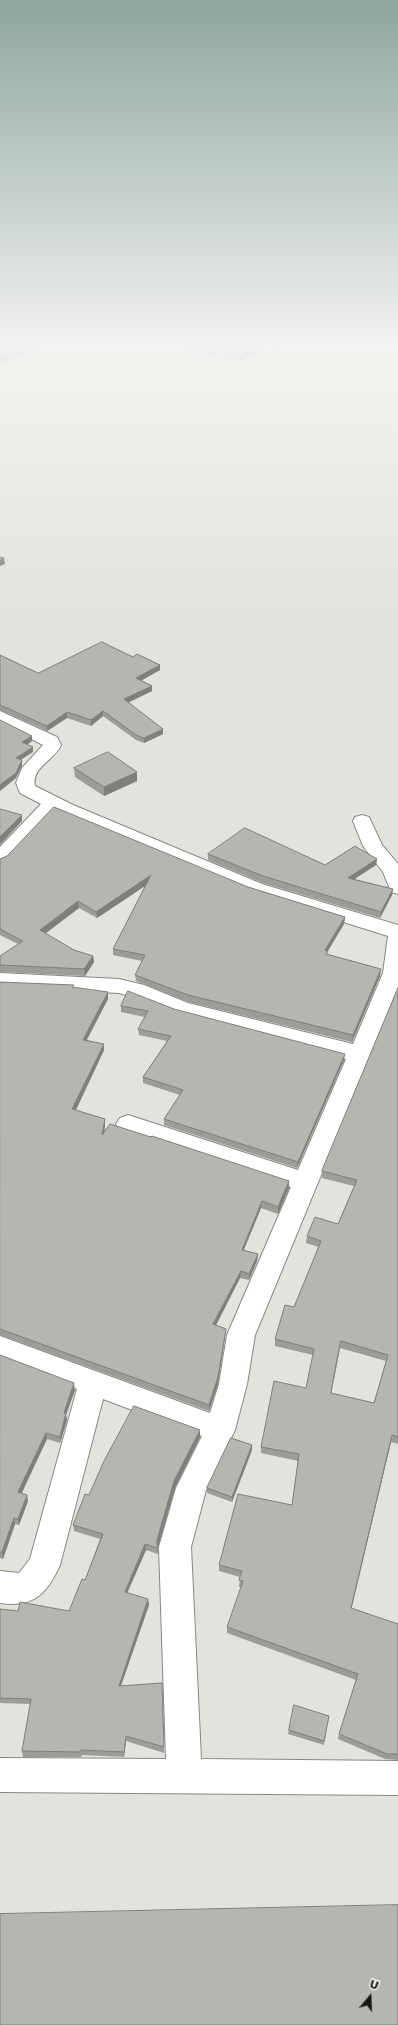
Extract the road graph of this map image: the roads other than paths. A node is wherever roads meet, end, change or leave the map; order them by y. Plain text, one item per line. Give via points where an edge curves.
1 (0, 716) edge
2 (53, 802) junction
3 (362, 821) dead end
4 (0, 858) edge
5 (396, 876) edge
6 (398, 932) edge
7 (398, 936) edge
8 (0, 980) edge
9 (359, 1054) junction
10 (128, 1124) dead end
11 (306, 1182) junction
12 (0, 1348) edge
13 (93, 1382) junction
14 (220, 1430) junction
15 (0, 1587) edge
16 (0, 1775) edge
17 (184, 1776) junction
18 (398, 1778) edge

1 - 2 street via 51,741 50,750 25,775 23,781 26,789
2 - 4 street
2 - 6 street via 255,888
3 - 5 street via 373,846
7 - 9 street via 394,973
8 - 9 street via 119,986 136,990 182,1009
9 - 11 street
10 - 11 street
11 - 14 street via 241,1335 233,1384
12 - 13 street
13 - 14 street
13 - 15 street via 44,1565 34,1581 18,1590
14 - 17 street via 191,1488 175,1547
16 - 17 street
17 - 18 street

